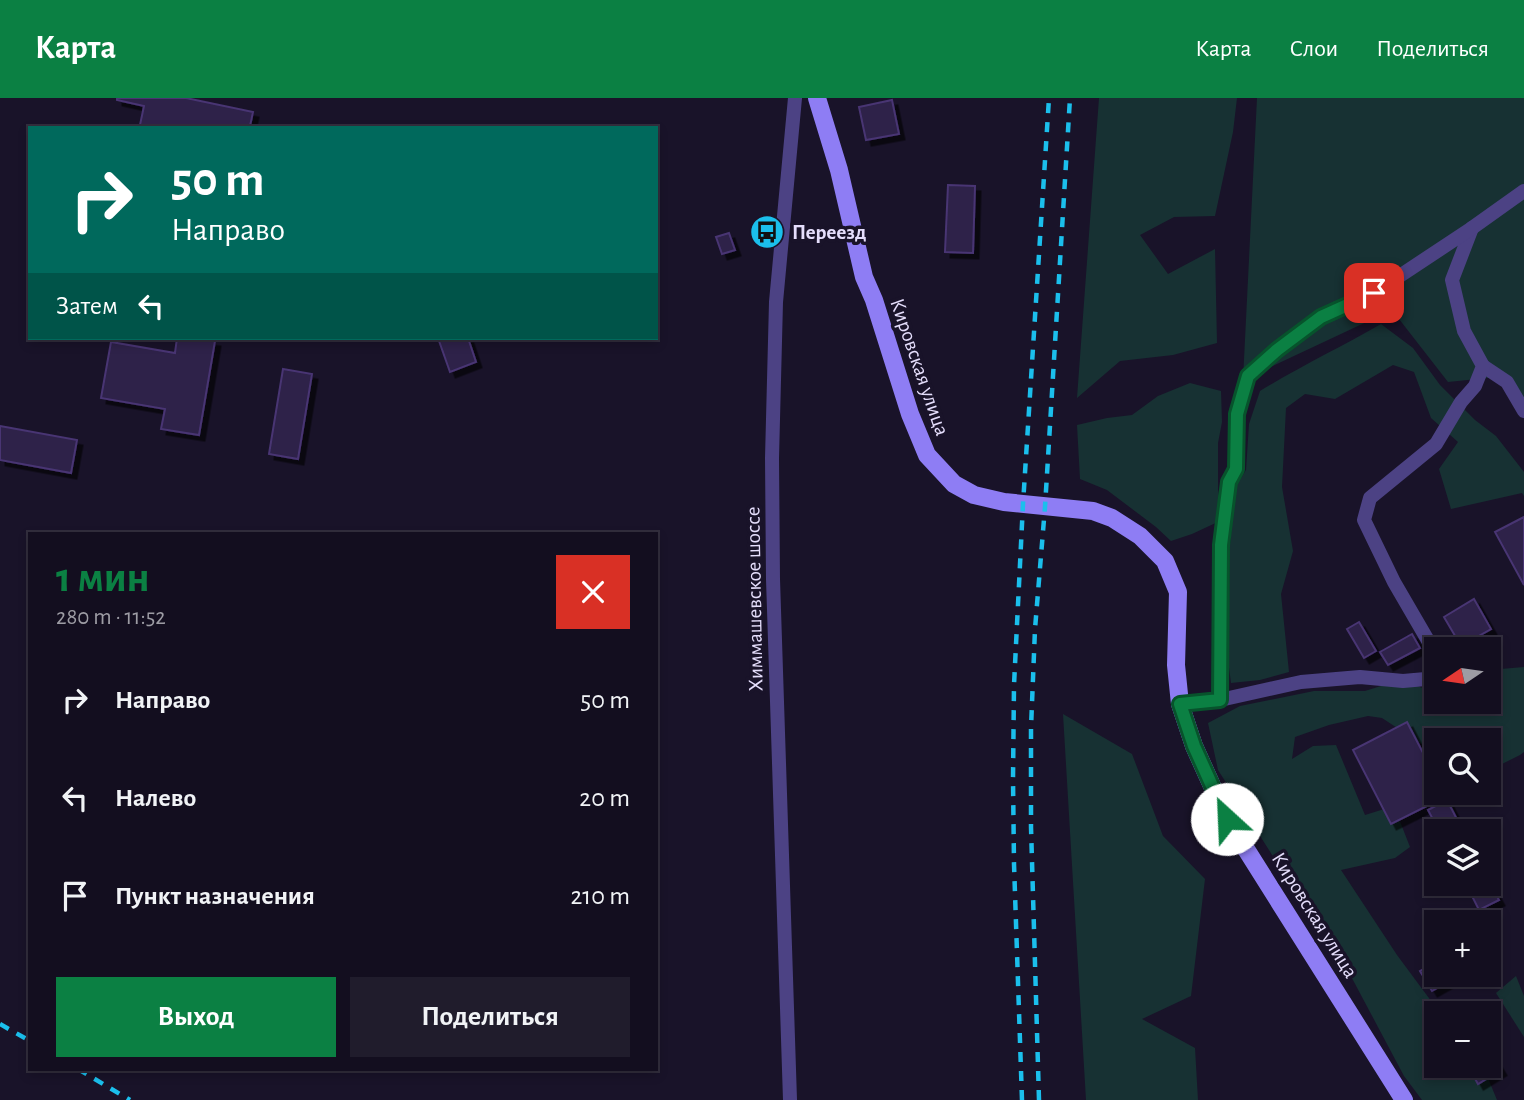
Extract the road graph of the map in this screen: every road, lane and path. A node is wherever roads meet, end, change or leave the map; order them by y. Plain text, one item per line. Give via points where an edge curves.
1 (794, 98) edge
2 (817, 98) edge
3 (1524, 191) edge
4 (1472, 228) junction
5 (1482, 366) junction
6 (1524, 411) edge
7 (1426, 637) edge
8 (1424, 679) edge
9 (1220, 700) junction
10 (1180, 704) junction
11 (790, 1100) edge
12 (1404, 1100) edge

1 - 11 street, Химмашевское шоссе via 776,302 772,458
2 - 10 main road, Кировская улица via 864,277 927,455 954,484 974,495 1093,511 1140,536 1164,561 1178,592
3 - 4 street
4 - 5 street via 1451,281 1464,331
4 - 9 street via 1374,293 1321,317 1248,376 1237,414 1236,469 1229,482 1221,545
5 - 6 street via 1507,383
5 - 7 street via 1475,386 1436,444 1370,498 1364,520
8 - 9 street via 1360,677 1301,682
9 - 10 street
10 - 12 main road, Кировская улица via 1227,819

